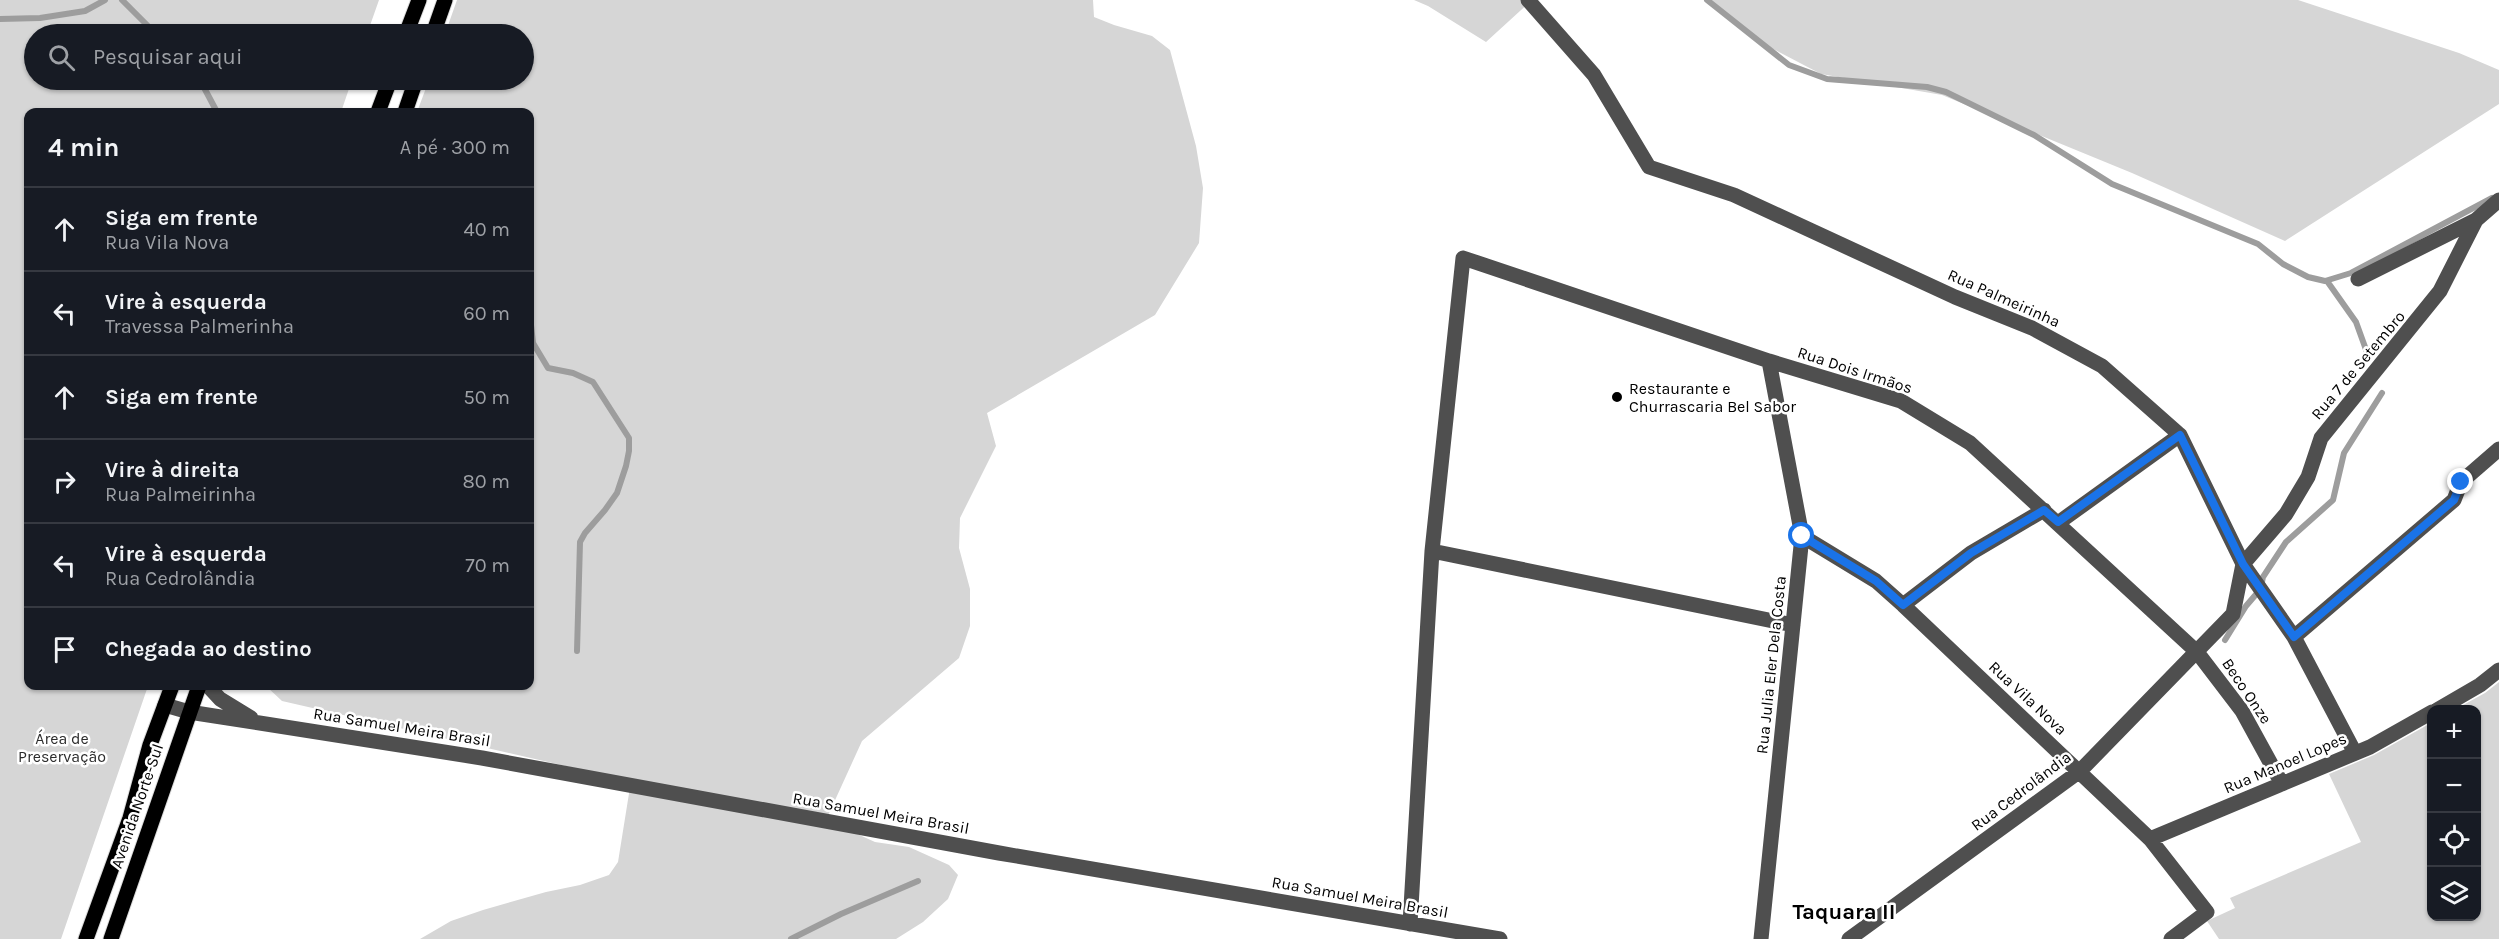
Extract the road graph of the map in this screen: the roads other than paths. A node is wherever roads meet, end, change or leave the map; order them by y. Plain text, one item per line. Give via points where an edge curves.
1 (419, 0) edge
2 (445, 0) edge
3 (1528, 0) edge
4 (410, 24) edge
5 (437, 24) edge
6 (386, 90) edge
7 (413, 90) edge
8 (380, 108) edge
9 (406, 108) edge
10 (2499, 200) edge
11 (2476, 220) junction
12 (2358, 279) dead end
13 (1769, 361) junction
14 (2180, 435) junction
15 (2499, 449) edge
16 (2044, 510) junction
17 (2058, 522) junction
18 (1802, 536) junction
19 (1432, 551) junction
20 (2243, 564) junction
21 (1903, 605) junction
22 (1793, 625) junction
23 (2294, 637) junction
24 (2197, 652) junction
25 (2499, 670) edge
26 (171, 690) edge
27 (197, 690) edge
28 (212, 690) edge
29 (165, 705) junction
30 (2446, 705) edge
31 (189, 712) junction
32 (2427, 715) edge
33 (256, 721) junction
34 (2355, 753) junction
35 (2080, 771) junction
36 (2282, 784) junction
37 (2150, 839) junction
38 (1410, 924) junction
39 (86, 939) edge
40 (111, 939) edge
41 (1500, 939) edge
42 (1761, 939) edge
43 (1849, 939) edge
44 (2171, 939) edge

1 - 4 main road
2 - 5 main road
3 - 14 street, Rua Palmeirinha via 1594,75 1649,168 1734,195 1955,297 2032,328 2102,366
6 - 8 main road
7 - 9 main road
10 - 11 street
11 - 12 street
11 - 20 street, Rua 7 de Setembro via 2440,291 2321,438 2308,477 2286,514
13 - 16 street, Rua Dois Irmãos via 1901,401 1970,443
13 - 18 street, Rua Julia Eler Dela Costa
13 - 19 street, Rua Dois Irmãos via 1463,258
14 - 17 street
14 - 20 street, Rua Palmeirinha
15 - 23 street via 2461,482 2454,500
16 - 17 street, Rua Dois Irmãos
16 - 21 street via 1971,553
17 - 24 street, Rua Dois Irmãos
18 - 21 street, Rua Vila Nova via 1876,581
18 - 22 street, Rua Julia Eler Dela Costa
19 - 22 street
19 - 38 street
20 - 23 street, Rua Palmeirinha
20 - 24 street, Rua 7 de Setembro via 2233,614
21 - 35 street, Rua Vila Nova
22 - 42 street, Rua Julia Eler Dela Costa
23 - 34 street, Rua Palmeirinha
24 - 35 street, Rua Cedrolândia
24 - 36 street, Beco Onze via 2242,711
25 - 30 street
26 - 29 main road, Avenida Norte-Sul
27 - 31 main road, Avenida Norte-Sul
28 - 33 street, Rua Samuel Meira Brasil
29 - 31 street, Rua Samuel Meira Brasil
29 - 39 main road, Avenida Norte-Sul
31 - 33 street, Rua Samuel Meira Brasil
31 - 40 main road, Avenida Norte-Sul
32 - 34 street, Rua Manoel Lopes
33 - 38 street, Rua Samuel Meira Brasil
34 - 36 street, Rua Manoel Lopes
35 - 37 street, Rua Vila Nova
35 - 43 street, Rua Cedrolândia
36 - 37 street, Rua Manoel Lopes
37 - 44 street, Rua Vila Nova via 2207,912
38 - 41 street, Rua Samuel Meira Brasil

